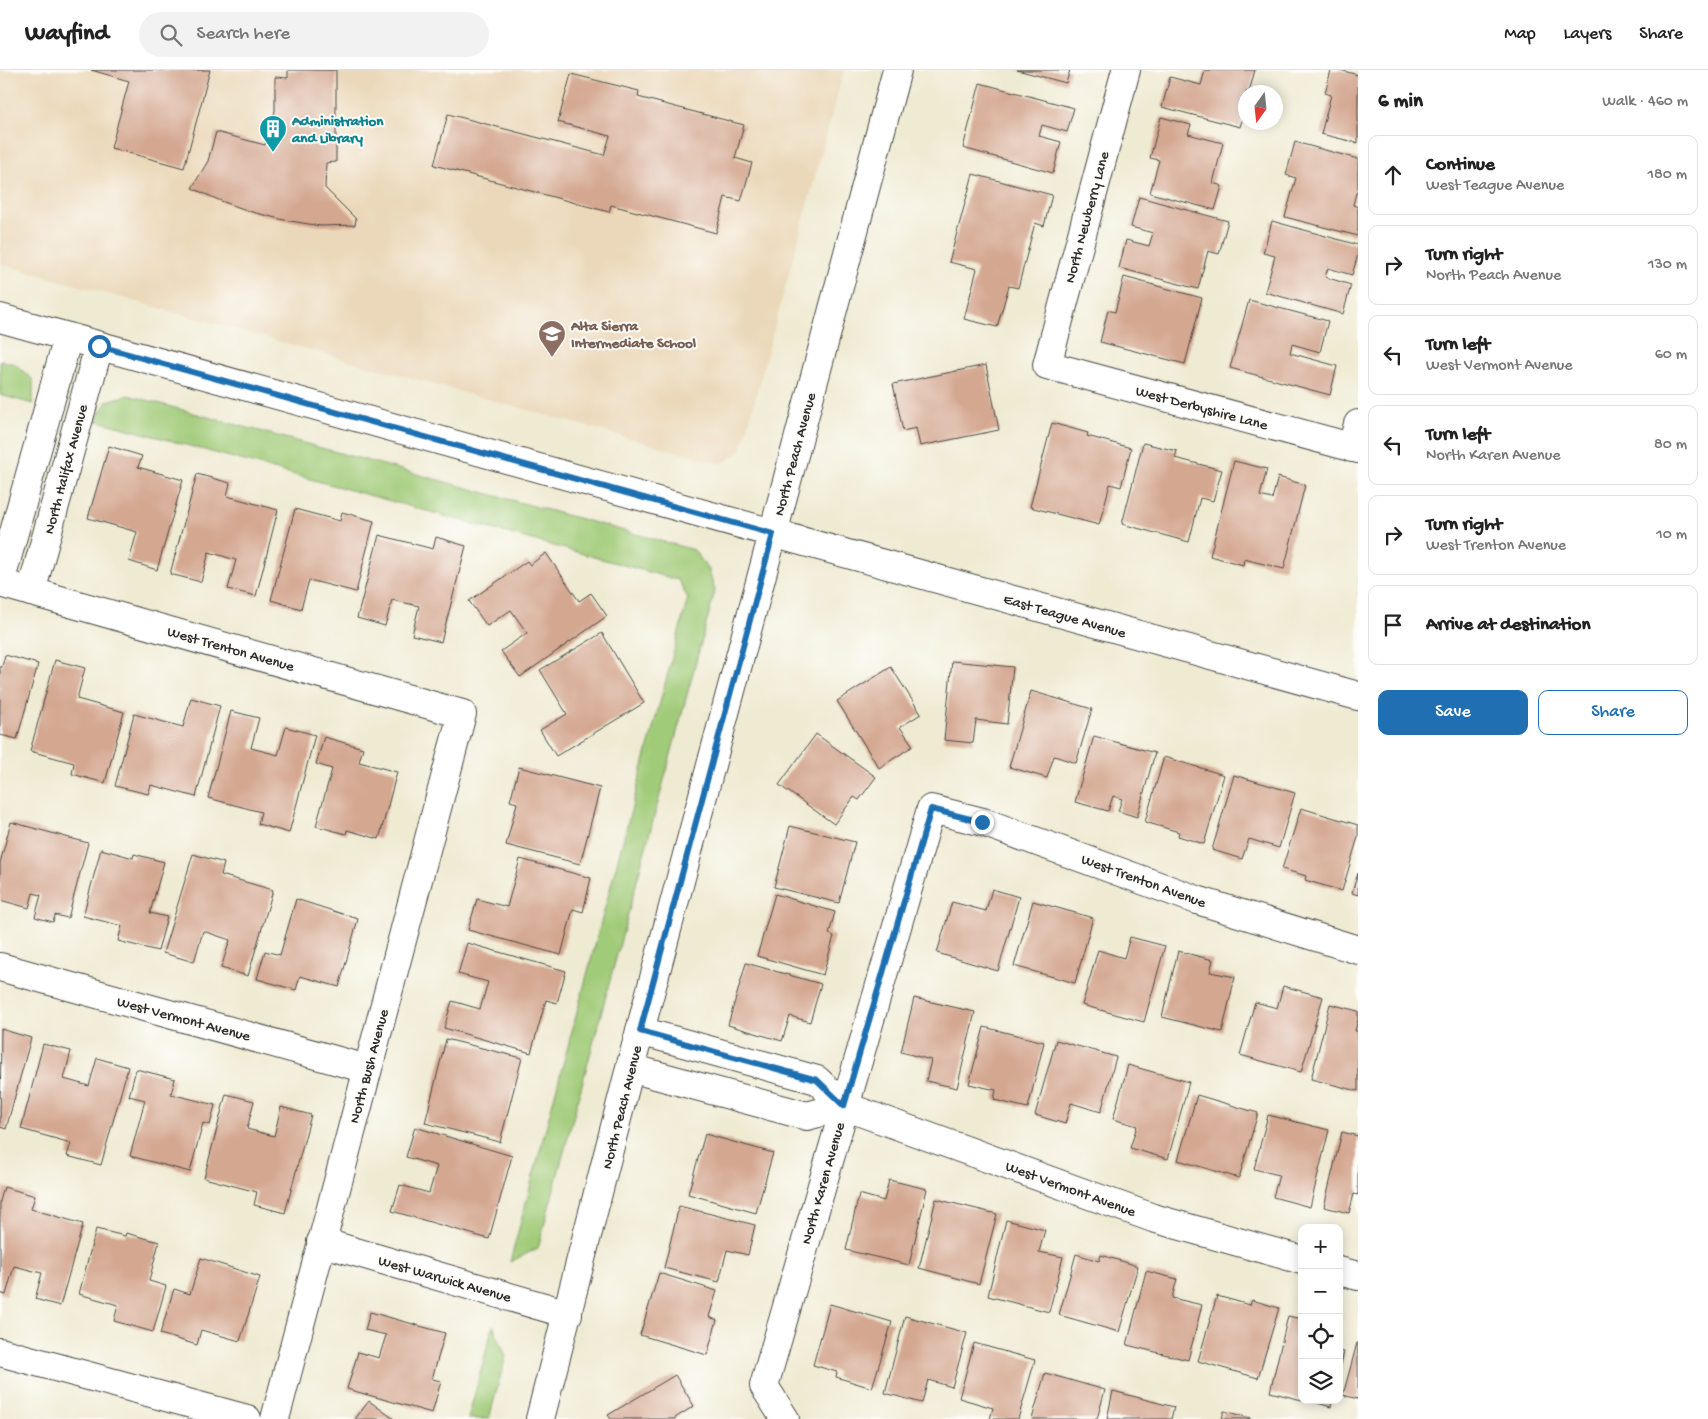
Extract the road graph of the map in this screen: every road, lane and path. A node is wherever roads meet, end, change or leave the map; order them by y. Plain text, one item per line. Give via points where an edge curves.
1 (897, 70) edge
2 (1126, 70) edge
3 (0, 318) edge
4 (68, 338) junction
5 (99, 346) junction
6 (1047, 365) joint
7 (1356, 440) edge
8 (773, 534) junction
9 (0, 583) edge
10 (32, 592) junction
11 (1358, 696) edge
12 (462, 714) joint
13 (931, 809) joint
14 (1358, 950) edge
15 (0, 967) edge
16 (640, 1031) junction
17 (630, 1068) junction
18 (367, 1069) junction
19 (844, 1106) junction
20 (322, 1242) junction
21 (1298, 1259) edge
22 (1343, 1271) edge
23 (1358, 1276) edge
24 (568, 1314) junction
25 (0, 1352) edge
26 (248, 1419) edge
27 (275, 1419) edge
28 (540, 1419) edge
29 (785, 1419) edge

1 - 8 street, North Peach Avenue
2 - 6 street, North Newberry Lane
3 - 4 street, East Teague Avenue
4 - 5 street, East Teague Avenue
4 - 9 street, North Halifax Avenue
5 - 8 street, East Teague Avenue
5 - 10 street, North Halifax Avenue
6 - 7 street, West Derbyshire Lane
8 - 11 street, East Teague Avenue
8 - 16 street, North Peach Avenue
9 - 10 street, West Trenton Avenue
10 - 12 street, West Trenton Avenue
12 - 18 street, North Bush Avenue
13 - 14 street, West Trenton Avenue via 982,822 1197,900
13 - 19 street, North Karen Avenue
15 - 18 street, West Vermont Avenue
16 - 17 street, North Peach Avenue
16 - 19 street, West Vermont Avenue via 817,1080
17 - 19 street via 806,1116
17 - 24 street, North Peach Avenue
18 - 20 street, North Bush Avenue
19 - 21 street, West Vermont Avenue via 1153,1218
19 - 29 street, North Karen Avenue via 764,1386
20 - 24 street, West Warwick Avenue
20 - 27 street, North Bush Avenue
22 - 23 street
24 - 28 street, North Peach Avenue
25 - 26 street

